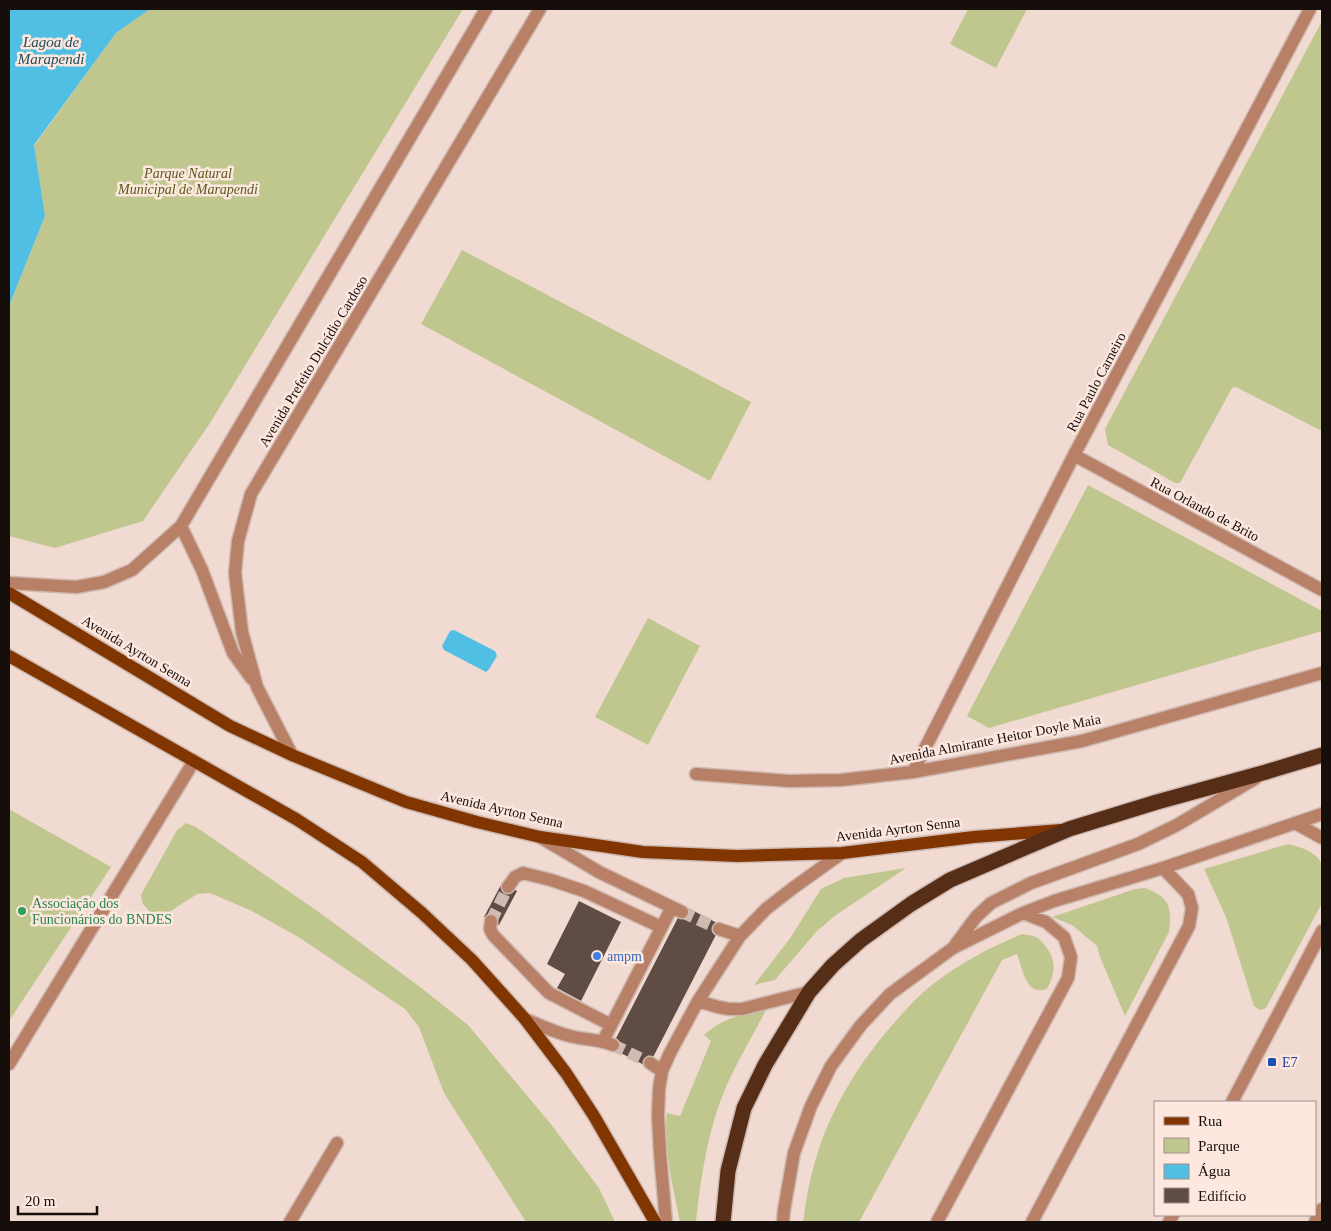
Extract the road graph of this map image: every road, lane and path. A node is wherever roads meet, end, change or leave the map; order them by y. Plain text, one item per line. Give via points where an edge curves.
1 (486, 9) edge
2 (540, 9) edge
3 (1310, 9) edge
4 (1074, 456) junction
5 (181, 526) junction
6 (9, 583) edge
7 (1322, 590) edge
8 (9, 593) edge
9 (9, 656) edge
10 (1322, 673) edge
11 (257, 687) junction
12 (292, 754) junction
13 (1322, 755) edge
14 (194, 761) junction
15 (913, 772) junction
16 (1266, 772) junction
17 (696, 774) dead end
18 (1322, 814) edge
19 (1295, 823) junction
20 (1069, 829) junction
21 (540, 837) junction
22 (1322, 838) edge
23 (842, 853) junction
24 (1163, 868) junction
25 (508, 886) tunnel mouth
26 (1023, 913) junction
27 (491, 920) dead end
28 (661, 927) junction
29 (718, 929) tunnel mouth
30 (1322, 931) edge
31 (740, 936) junction
32 (954, 948) junction
33 (809, 992) junction
34 (698, 1002) junction
35 (525, 1019) junction
36 (611, 1025) junction
37 (650, 1063) tunnel mouth
38 (9, 1064) edge
39 (662, 1071) junction
40 (1233, 1101) edge
41 (337, 1144) dead end
42 (1322, 1209) edge
43 (290, 1222) edge
44 (655, 1222) edge
45 (666, 1222) edge
46 (723, 1222) edge
47 (783, 1222) edge
48 (938, 1222) edge
49 (1032, 1222) edge
50 (1315, 1222) edge

1 - 5 street
2 - 11 street, Avenida Prefeito Dulcídio Cardoso via 251,494 238,541 235,573 242,632
3 - 4 street, Rua Paulo Carneiro
4 - 7 street, Rua Orlando de Brito
4 - 15 street, Rua Paulo Carneiro
5 - 6 street via 132,570 104,582 76,587
5 - 11 street via 202,570 233,653
8 - 12 main road, Avenida Ayrton Senna via 230,726
9 - 14 main road
10 - 15 street, Avenida Almirante Heitor Doyle Maia via 1082,741
11 - 12 street, Avenida Prefeito Dulcídio Cardoso
12 - 21 main road, Avenida Ayrton Senna via 406,802
13 - 16 highway, Avenida Ayrton Senna
14 - 35 main road via 296,819 362,862 472,960
14 - 38 street
15 - 17 street, Avenida Almirante Heitor Doyle Maia via 841,780 790,781
16 - 20 highway, Avenida Ayrton Senna
16 - 32 street via 1177,825 1138,844 1031,883 991,903 976,916
18 - 19 street
19 - 22 street
19 - 24 street
20 - 23 main road, Avenida Ayrton Senna
20 - 33 highway, Avenida Ayrton Senna via 950,880 911,904 832,965
21 - 23 main road, Avenida Ayrton Senna via 643,852 738,856
21 - 28 street via 599,872 677,909
23 - 31 street via 761,914
24 - 26 street
24 - 49 street via 1188,894 1192,908 1189,926
25 - 28 street via 523,873 551,880 584,891
26 - 32 street
26 - 48 street via 1046,922 1064,937 1071,957 1068,978
27 - 36 street via 490,929 494,935 549,993
28 - 36 street
29 - 31 street
30 - 40 street
31 - 34 street
32 - 47 street via 890,994 861,1025 832,1066 811,1106 794,1153
33 - 34 street via 742,1009 718,1008
33 - 46 highway, Avenida Ayrton Senna via 765,1065 744,1108 728,1171
34 - 39 street
35 - 36 street via 553,1032 608,1043
35 - 44 main road via 594,1116
37 - 39 street
39 - 45 street via 658,1116
41 - 43 street
42 - 50 street

